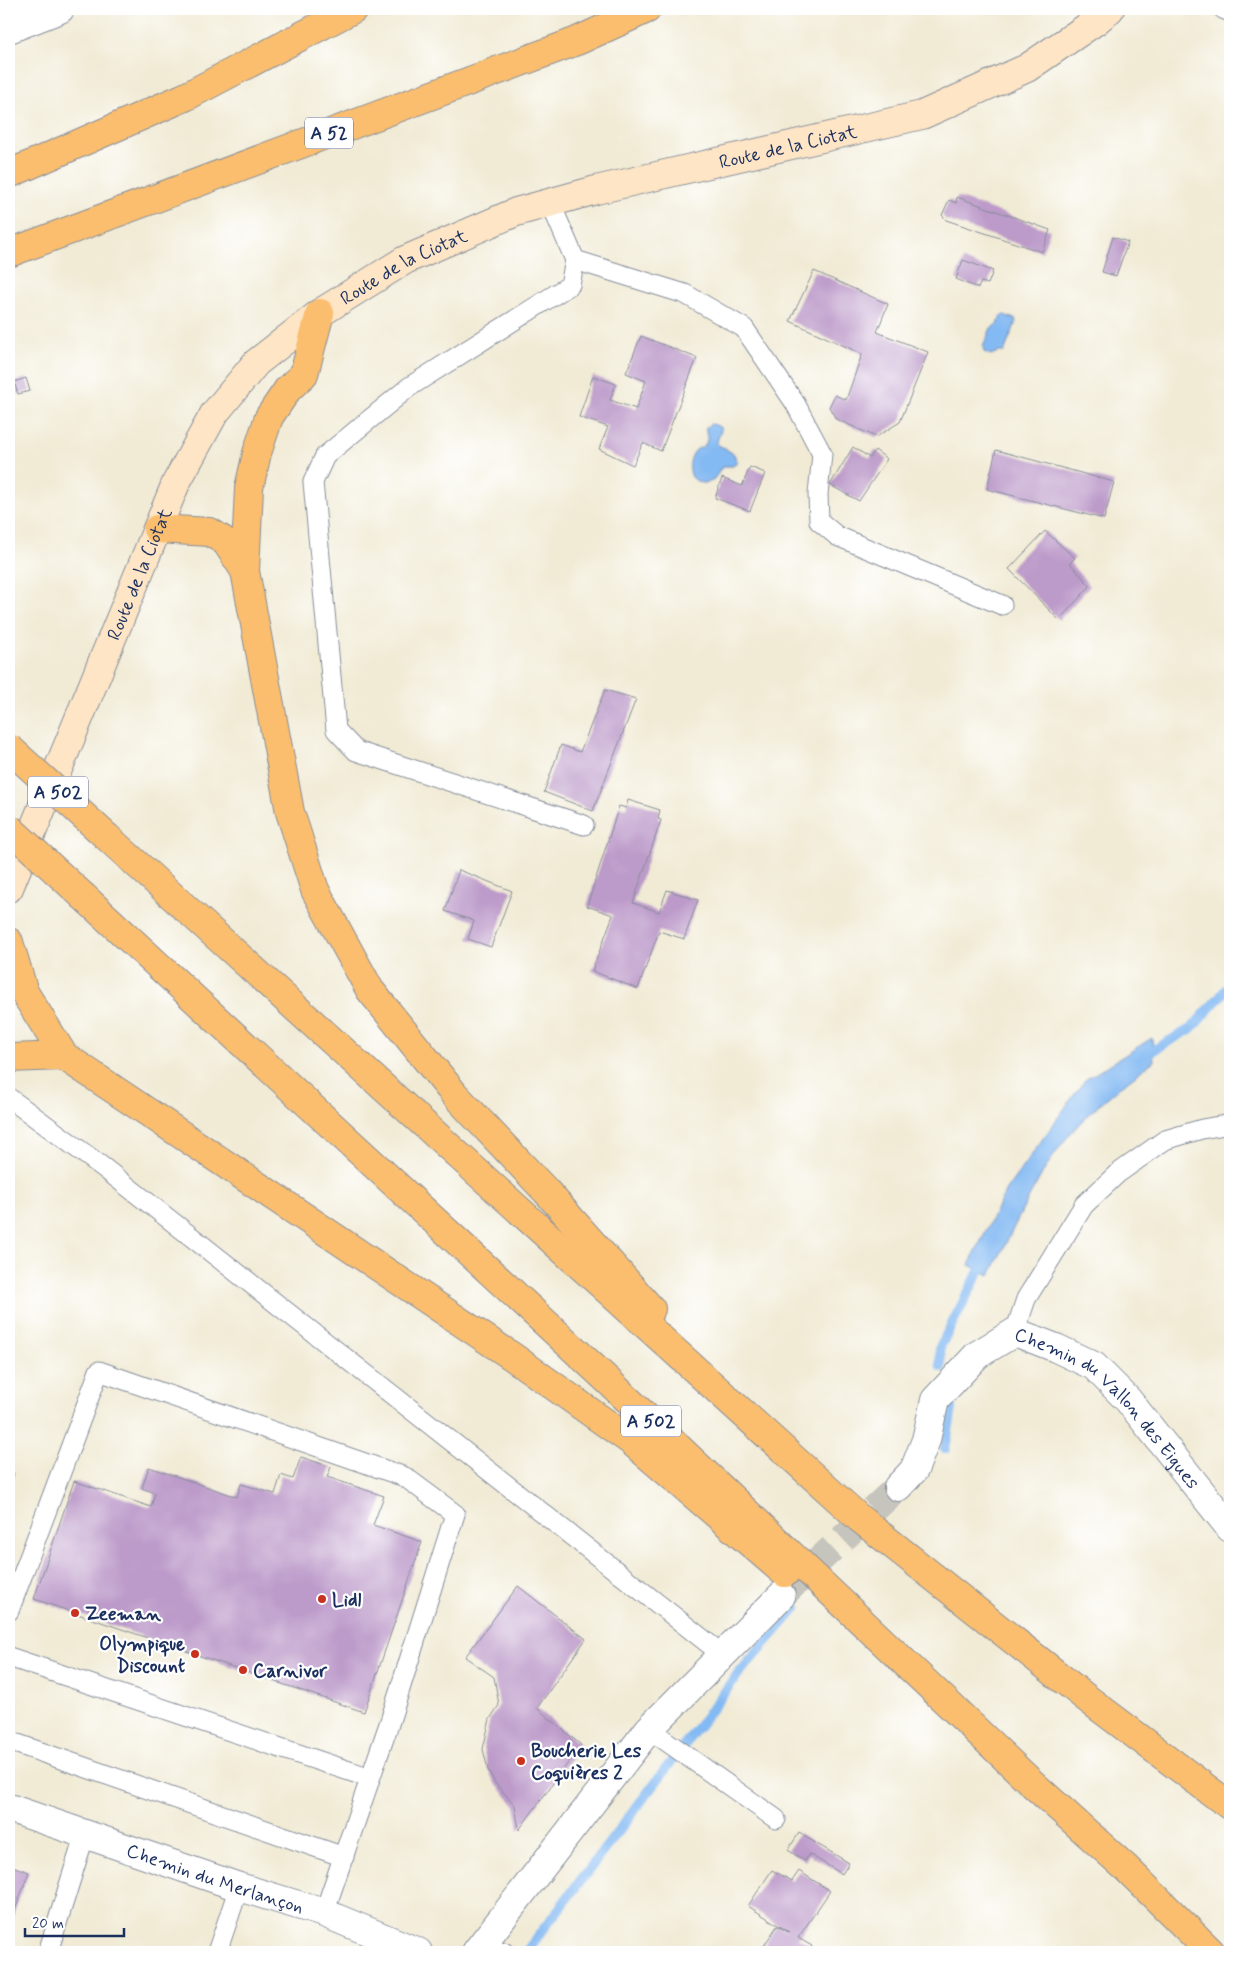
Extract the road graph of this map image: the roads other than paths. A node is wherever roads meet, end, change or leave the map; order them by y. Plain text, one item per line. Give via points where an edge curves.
1 (60, 9) edge
2 (353, 9) edge
3 (647, 9) edge
4 (1110, 9) edge
5 (1223, 9) edge
6 (1230, 12) edge
7 (9, 29) edge
8 (9, 174) edge
9 (550, 202) junction
10 (9, 253) edge
11 (575, 260) junction
12 (320, 313) junction
13 (157, 529) junction
14 (245, 570) junction
15 (1002, 605) dead end
16 (9, 748) edge
17 (584, 825) dead end
18 (9, 828) edge
19 (9, 888) edge
20 (9, 942) edge
21 (64, 1056) junction
22 (9, 1058) edge
23 (9, 1098) edge
24 (1230, 1124) edge
25 (1015, 1332) junction
26 (751, 1420) junction
27 (898, 1487) tunnel mouth
28 (1230, 1528) edge
29 (781, 1596) tunnel mouth
30 (9, 1611) edge
31 (723, 1655) junction
32 (9, 1657) edge
33 (659, 1736) junction
34 (9, 1741) edge
35 (370, 1778) junction
36 (1036, 1787) junction
37 (1230, 1806) edge
38 (9, 1808) edge
39 (776, 1819) dead end
40 (85, 1834) junction
41 (344, 1857) junction
42 (239, 1887) junction
43 (324, 1913) junction
44 (487, 1950) edge
45 (48, 1952) edge
46 (217, 1952) edge
47 (418, 1952) edge
48 (1211, 1952) edge

1 - 7 street
2 - 8 highway via 185,97
3 - 10 highway, A 52 via 577,42
4 - 9 main road, Route de la Ciotat via 1027,68 922,115
5 - 6 lane
9 - 11 lane
9 - 12 main road, Route de la Ciotat via 516,212 406,260
11 - 15 lane via 685,294 744,328 794,402 822,454 819,522 837,536
11 - 17 lane via 570,285 410,387 325,456 312,482 336,730 356,751
12 - 13 main road, Route de la Ciotat via 256,364 214,414 176,483
12 - 14 highway via 304,374 288,389 269,417 257,453 249,488
13 - 14 highway via 210,532 226,542
13 - 19 main road, Route de la Ciotat
14 - 26 highway via 290,812 315,890 370,990 455,1095 546,1191
16 - 26 highway, A 502, bridge
18 - 36 highway, A 502, bridge via 604,1376
20 - 21 highway via 24,992
21 - 22 highway
21 - 36 highway via 513,1357 632,1441
23 - 31 lane via 112,1174
24 - 25 lane via 1165,1140 1117,1174 1084,1204 1026,1299
25 - 27 street, Chemin du Vallon des Eigues via 977,1355 935,1400 926,1440 914,1470
25 - 28 street, Chemin du Vallon des Eigues via 1094,1366 1128,1400
26 - 37 highway, A 502 via 859,1518 958,1598
29 - 31 street
30 - 35 lane via 99,1371 405,1477 455,1514
31 - 33 street
32 - 35 lane
33 - 39 lane
33 - 44 street
34 - 41 lane
35 - 41 lane
36 - 48 highway, A 502 via 1127,1869
38 - 40 street, Chemin du Merlançon
40 - 42 street, Chemin du Merlançon
40 - 45 lane
41 - 43 lane
42 - 43 street, Chemin du Merlançon
42 - 46 lane
43 - 47 street, Chemin du Merlançon

